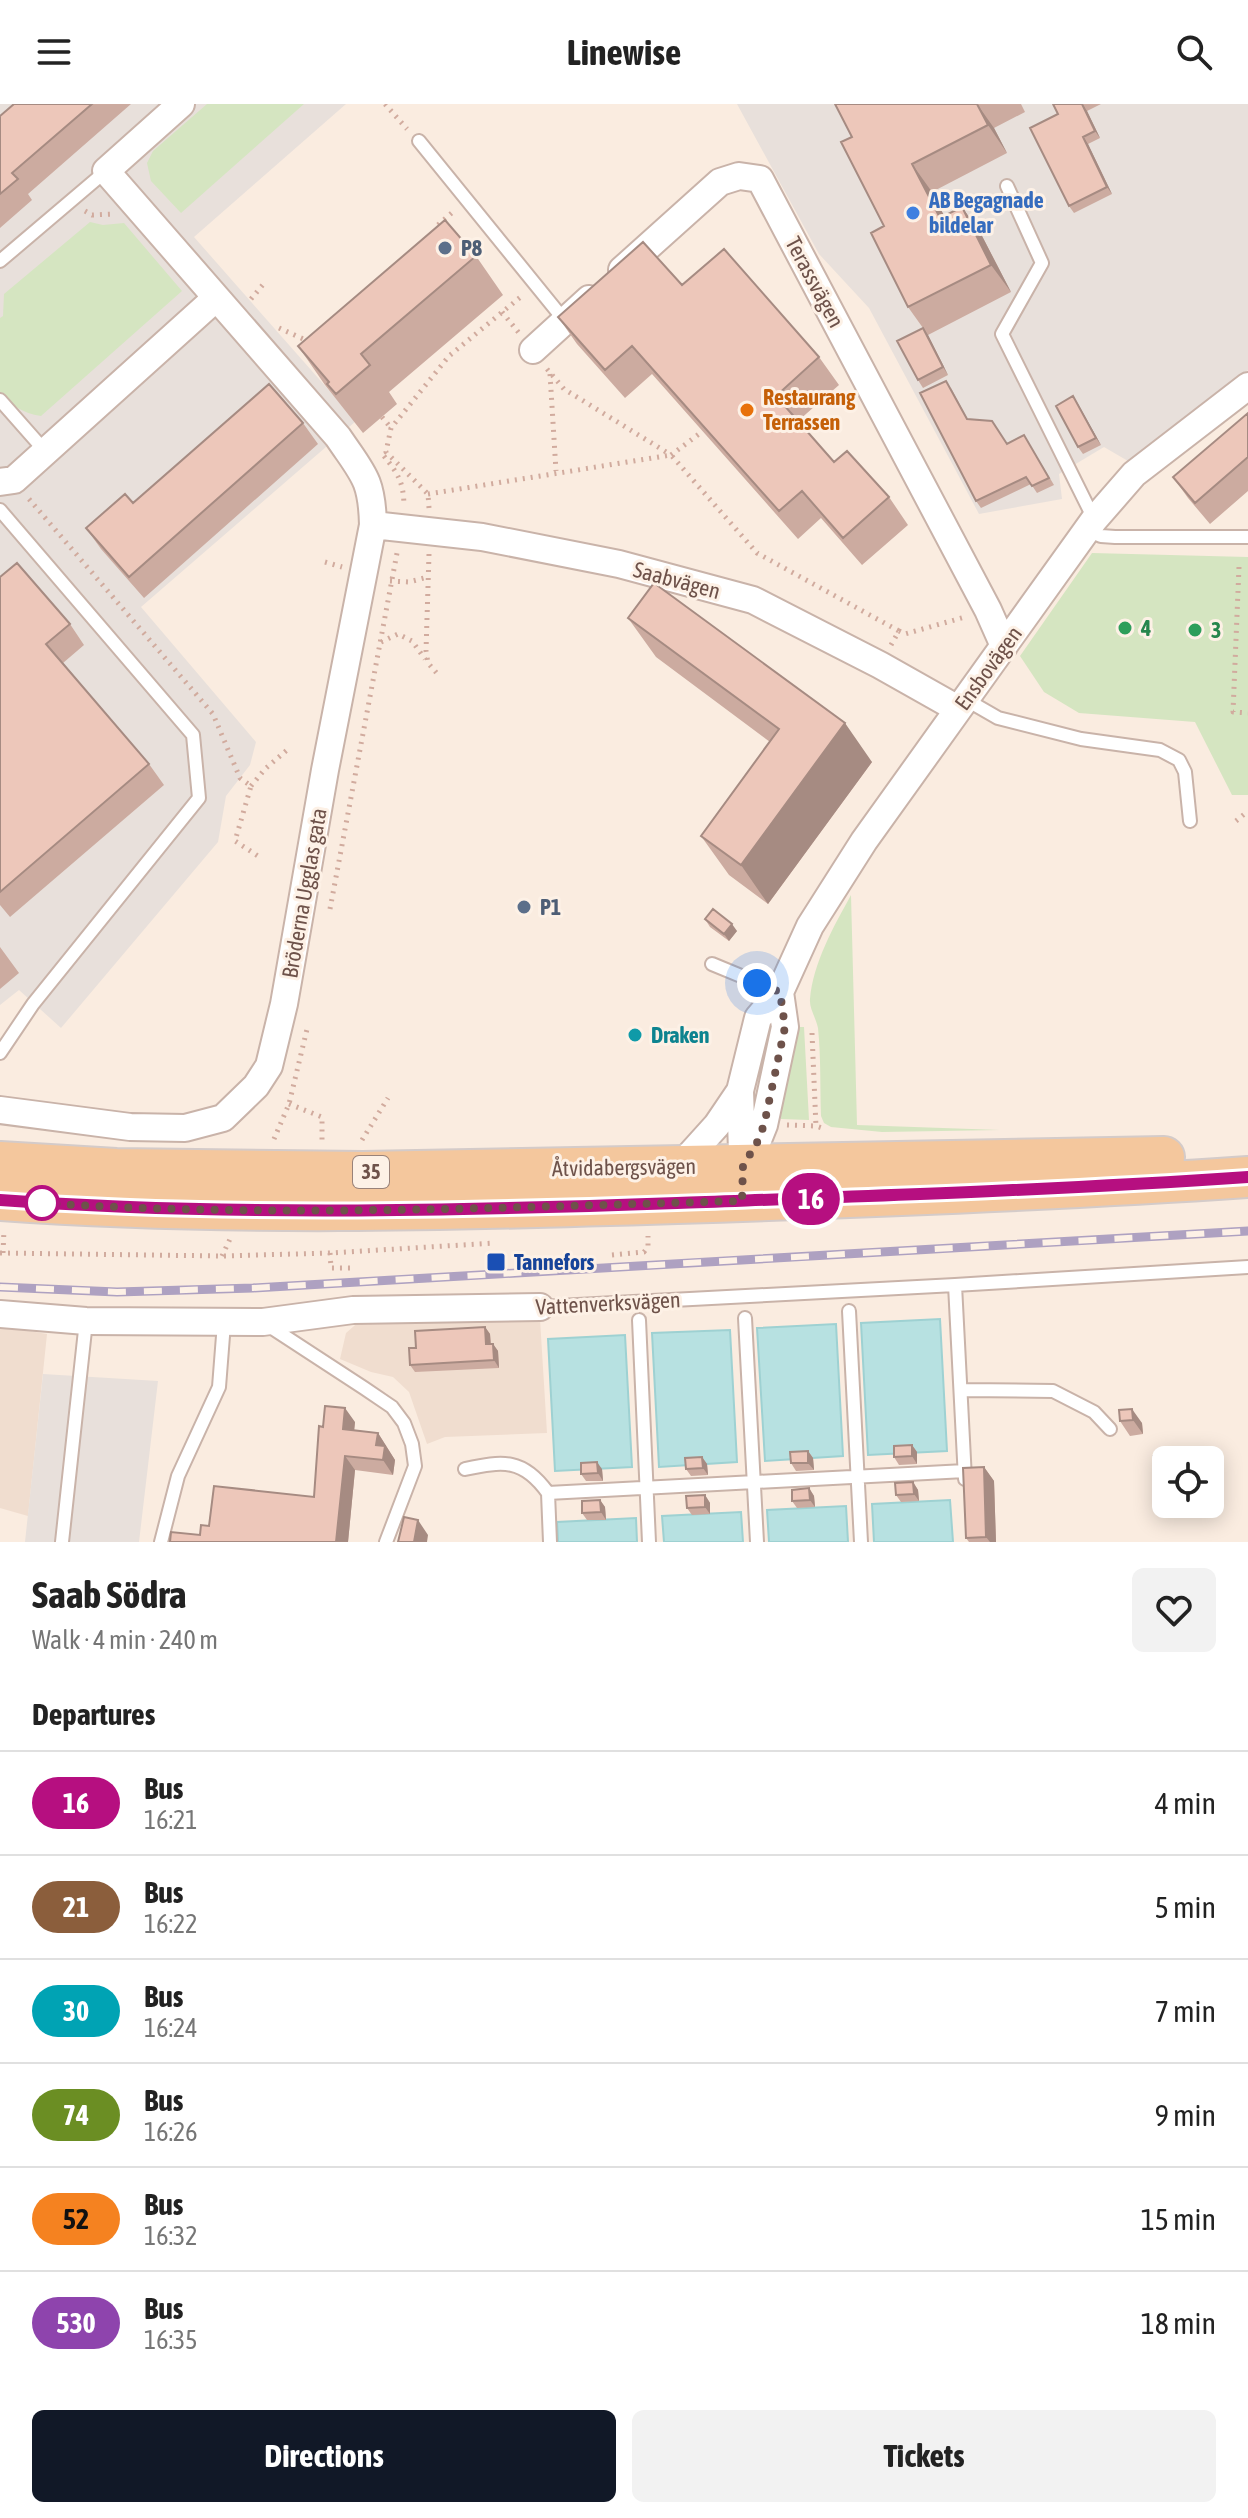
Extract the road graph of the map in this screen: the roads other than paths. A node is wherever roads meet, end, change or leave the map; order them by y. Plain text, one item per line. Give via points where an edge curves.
1 (181, 104) edge
2 (419, 141) road end
3 (106, 171) junction
4 (1007, 186) dead end
5 (0, 261) edge
6 (216, 298) junction
7 (565, 321) junction
8 (533, 350) road end
9 (1248, 386) edge
10 (0, 400) edge
11 (45, 451) junction
12 (0, 482) edge
13 (0, 510) edge
14 (373, 525) junction
15 (1090, 525) junction
16 (1248, 537) edge
17 (1004, 646) junction
18 (962, 704) junction
19 (1190, 821) dead end
20 (712, 964) dead end
21 (780, 992) junction
22 (0, 1053) edge
23 (740, 1091) junction
24 (0, 1110) edge
25 (1248, 1155) edge
26 (0, 1162) edge
27 (680, 1166) junction
28 (1248, 1177) edge
29 (743, 1183) junction
30 (2, 1214) edge
31 (1248, 1267) edge
32 (955, 1285) junction
33 (540, 1307) joint
34 (849, 1311) dead end
35 (0, 1314) edge
36 (745, 1318) dead end
37 (639, 1320) dead end
38 (86, 1321) junction
39 (263, 1322) junction
40 (224, 1323) junction
41 (962, 1390) junction
42 (1110, 1429) dead end
43 (465, 1469) dead end
44 (965, 1471) junction
45 (857, 1477) junction
46 (754, 1482) junction
47 (647, 1488) junction
48 (548, 1493) junction
49 (966, 1499) edge
50 (62, 1542) edge
51 (161, 1542) edge
52 (386, 1542) edge
53 (550, 1542) edge
54 (649, 1542) edge
55 (757, 1542) edge
56 (861, 1542) edge

1 - 3 street
2 - 7 lane
3 - 5 lane
3 - 6 street, Bröderna Ugglas gata
4 - 15 lane via 1042,263 1002,334
6 - 11 street
6 - 14 street, Bröderna Ugglas gata via 338,437 367,480
7 - 8 street, Terassvägen
7 - 17 street, Terassvägen via 720,182 739,176 760,179
9 - 15 street, Ensbovägen via 1134,474
10 - 11 lane
11 - 12 street via 14,480
13 - 22 lane via 193,735 199,798 33,1004
14 - 18 street, Saabvägen via 482,537 619,564 753,600
14 - 24 street, Bröderna Ugglas gata via 269,1066 223,1118 185,1128 130,1127
15 - 16 lane via 1101,536
15 - 17 street, Ensbovägen
17 - 18 street, Ensbovägen
18 - 19 lane via 1081,739 1160,750 1179,760 1185,772
18 - 21 street, Ensbovägen via 810,926
20 - 21 lane
21 - 23 street, Ensbovägen via 758,1018
21 - 29 street via 785,1027 764,1125
23 - 27 street, Ensbovägen
23 - 29 street, Ensbovägen
25 - 29 main road, Åtvidabergsvägen / 35 via 816,1164
26 - 27 main road, Åtvidabergsvägen / 35 via 241,1172
27 - 29 main road, Åtvidabergsvägen / 35
28 - 29 main road, Åtvidabergsvägen / 35 via 1094,1188
29 - 30 main road, Åtvidabergsvägen / 35 via 347,1210 140,1208
31 - 32 lane, Vattenverksvägen
32 - 33 lane, Vattenverksvägen
32 - 41 lane
33 - 39 street, Vattenverksvägen via 353,1310
34 - 45 lane
35 - 38 street, Vattenverksvägen
36 - 46 lane
37 - 47 lane
38 - 40 street, Vattenverksvägen
38 - 50 lane
39 - 40 street, Vattenverksvägen
39 - 52 lane via 392,1407 404,1423 415,1466
40 - 51 lane via 219,1387 178,1476
41 - 42 lane via 1053,1391 1094,1412
41 - 44 lane
43 - 48 lane via 505,1462 528,1471
44 - 45 lane
44 - 49 lane
45 - 46 lane
45 - 56 lane
46 - 47 lane
46 - 55 lane
47 - 48 lane
47 - 54 lane
48 - 53 lane

